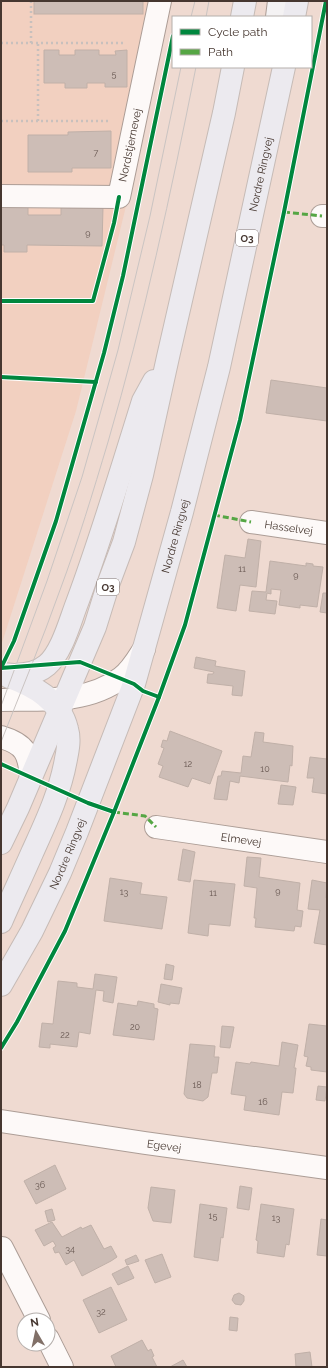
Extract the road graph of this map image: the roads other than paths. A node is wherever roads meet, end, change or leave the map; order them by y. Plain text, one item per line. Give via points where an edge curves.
1 (160, 1) edge
2 (245, 1) edge
3 (279, 1) edge
4 (297, 1) edge
5 (242, 16) edge
6 (277, 16) edge
7 (294, 16) edge
8 (233, 68) edge
9 (274, 68) edge
10 (284, 68) edge
11 (275, 109) junction
12 (1, 196) edge
13 (168, 357) junction
14 (250, 522) dead end
15 (327, 533) edge
16 (144, 649) junction
17 (1, 674) edge
18 (1, 700) edge
19 (58, 703) junction
20 (1, 737) edge
21 (31, 777) junction
22 (156, 827) dead end
23 (1, 843) edge
24 (327, 852) edge
25 (1, 922) edge
26 (1, 984) edge
27 (1, 1121) edge
28 (327, 1168) edge
29 (2, 1248) dead end
30 (34, 1312) edge
31 (54, 1352) edge
32 (62, 1367) edge

1 - 12 street, Nordstjernevej via 119,197
2 - 5 main road
3 - 6 main road
4 - 7 main road
8 - 13 main road, O3
9 - 11 main road
10 - 11 main road, Nordre Ringvej / O3
11 - 16 main road, Nordre Ringvej / O3 via 219,367
13 - 17 main road via 143,401 89,572 55,656 48,665 38,671 28,674
13 - 19 main road, O3 via 142,475 124,542 95,627
14 - 15 street, Hasselvej
16 - 19 street via 132,668 120,678 103,688
16 - 26 main road, Nordre Ringvej / O3 via 129,698 60,873 32,931
17 - 19 main road via 39,690
18 - 19 street
19 - 21 main road, O3
19 - 25 main road via 69,741 62,780 47,820
20 - 21 street via 13,741 25,750 29,758
21 - 23 main road, O3
22 - 24 street, Elmevej
27 - 28 street, Egevej
29 - 30 street
31 - 32 street

